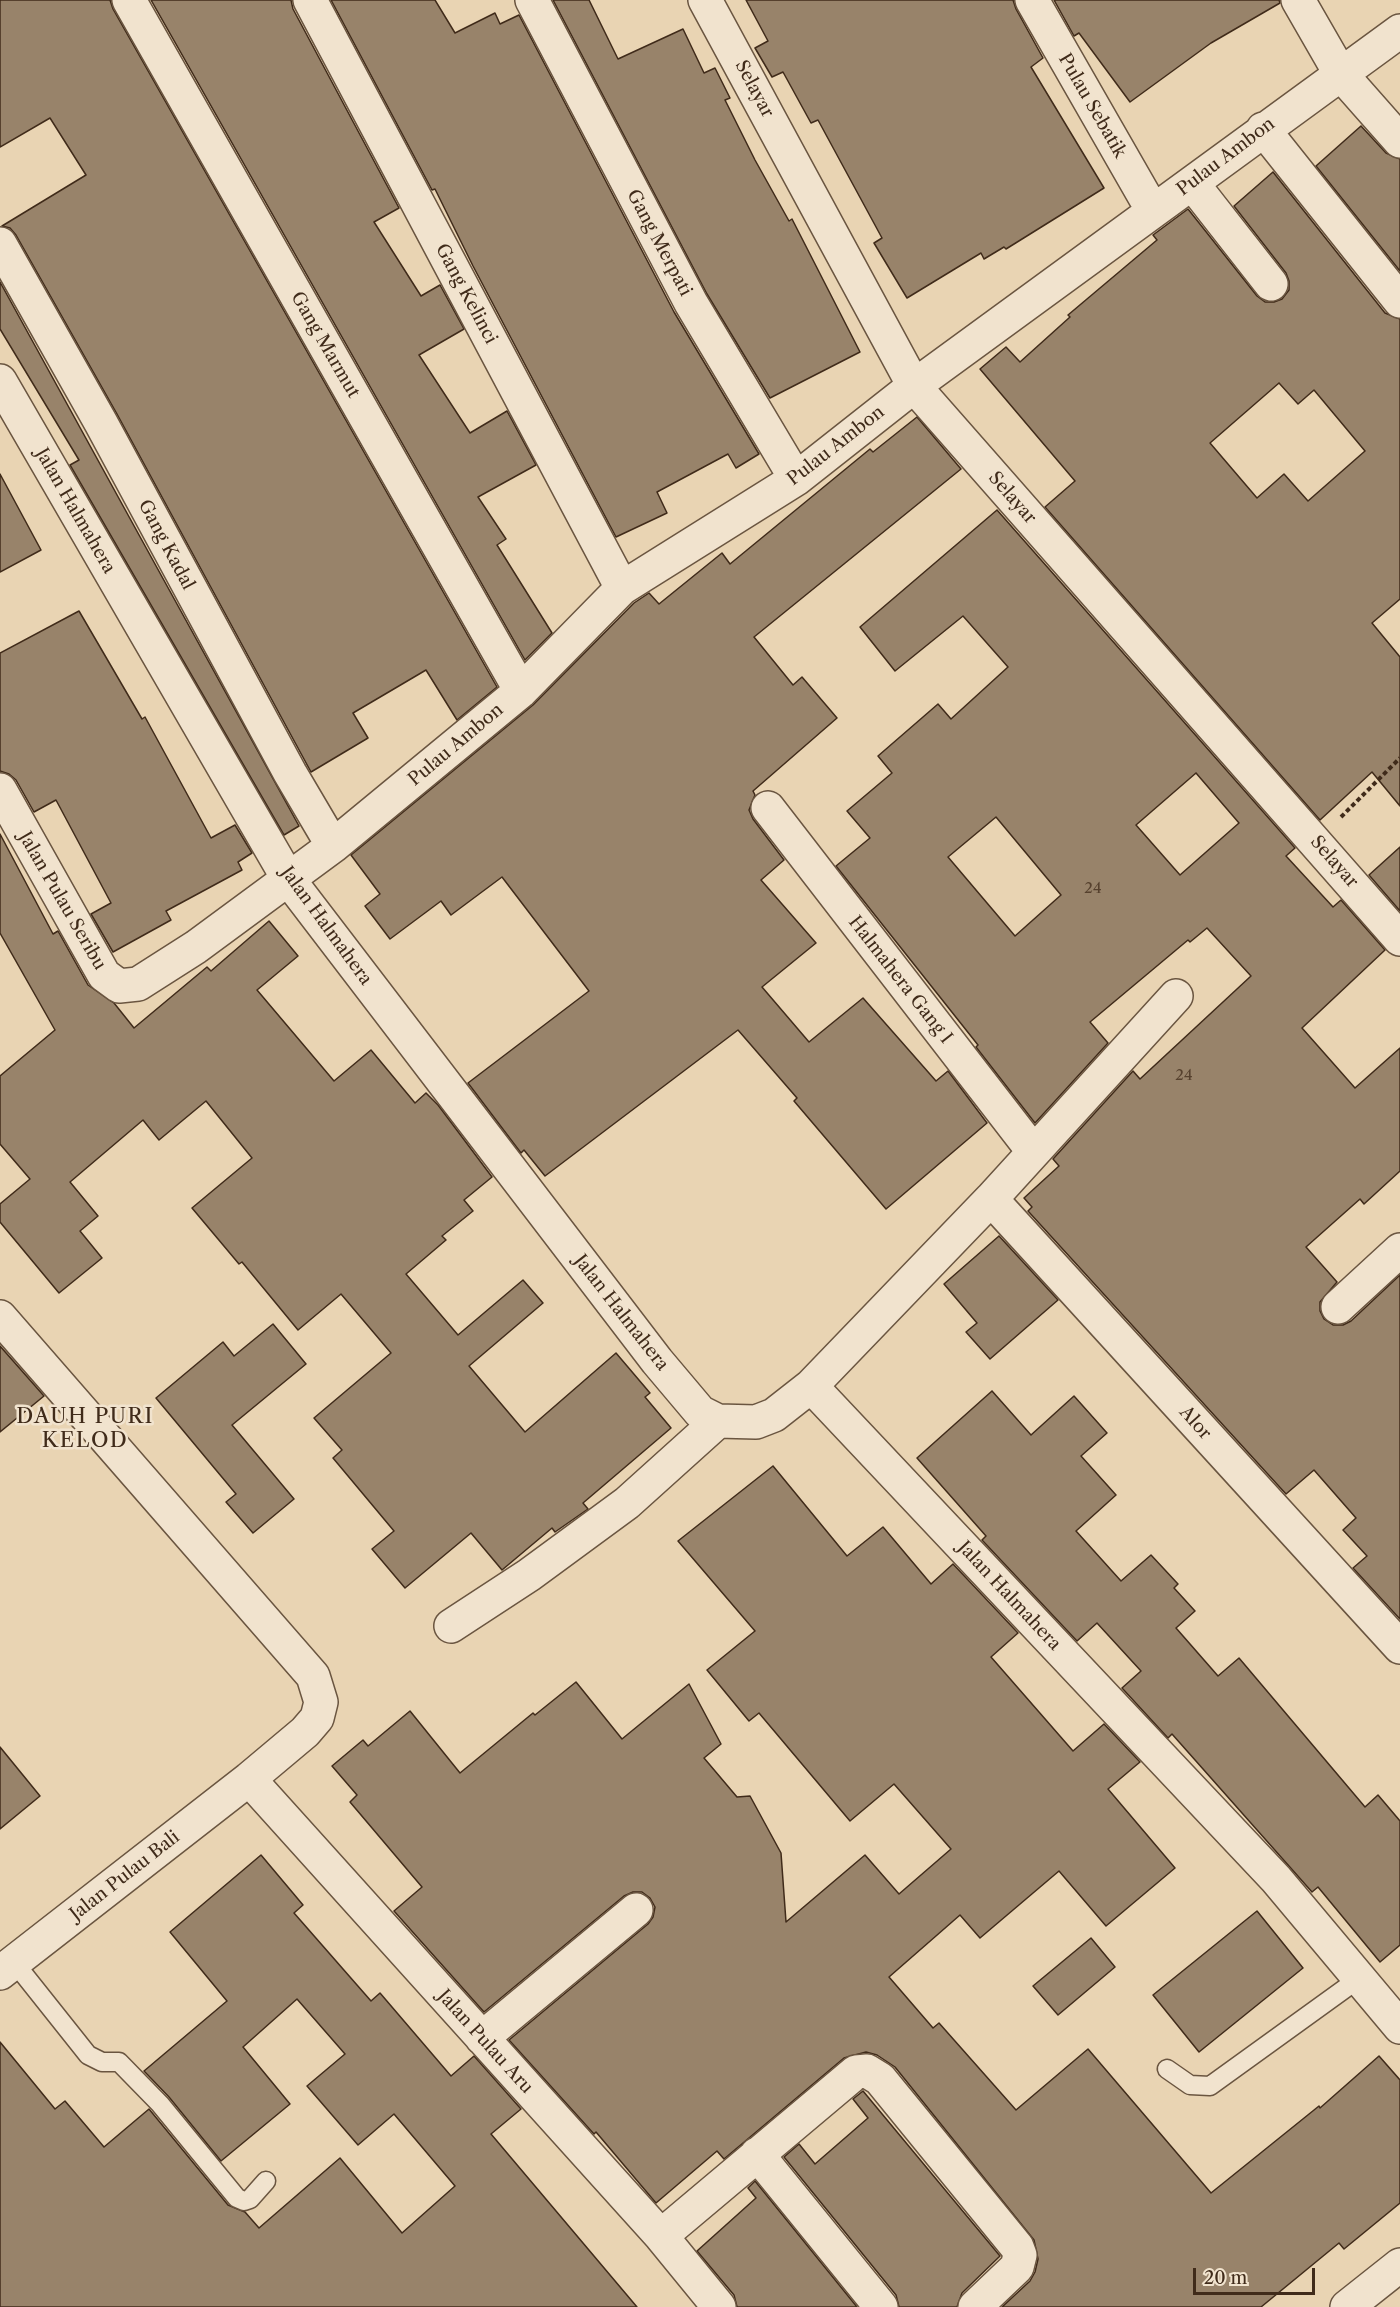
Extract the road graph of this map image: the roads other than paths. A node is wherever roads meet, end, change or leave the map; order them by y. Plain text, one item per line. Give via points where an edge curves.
1 (129, 0) edge
2 (310, 0) edge
3 (532, 0) edge
4 (705, 0) edge
5 (1032, 0) edge
6 (1298, 0) edge
7 (1400, 31) edge
8 (1340, 73) junction
9 (1263, 129) junction
10 (1400, 141) edge
11 (1192, 183) junction
12 (1154, 211) junction
13 (0, 244) edge
14 (1271, 284) dead end
15 (1400, 301) edge
16 (0, 381) edge
17 (914, 386) junction
18 (796, 479) junction
19 (622, 588) junction
20 (521, 691) junction
21 (0, 790) edge
22 (768, 808) dead end
23 (333, 846) junction
24 (289, 880) junction
25 (1400, 939) edge
26 (1176, 996) dead end
27 (1033, 1151) junction
28 (991, 1199) junction
29 (1400, 1250) edge
30 (1338, 1307) dead end
31 (0, 1317) edge
32 (811, 1386) junction
33 (718, 1421) junction
34 (451, 1626) dead end
35 (1400, 1647) edge
36 (249, 1779) junction
37 (636, 1910) dead end
38 (7, 1967) edge
39 (1361, 1977) junction
40 (1394, 2008) edge
41 (482, 2038) junction
42 (1167, 2069) dead end
43 (757, 2154) junction
44 (266, 2181) dead end
45 (661, 2236) junction
46 (1400, 2265) edge
47 (719, 2307) edge
48 (881, 2307) edge
49 (975, 2307) edge
50 (1347, 2307) edge

1 - 20 street, Gang Marmut
2 - 19 street, Gang Kelinci
3 - 18 street, Gang Merpati via 691,303
4 - 17 street, Selayar
5 - 12 street, Pulau Sebatik
6 - 8 street
7 - 8 street, Pulau Ambon
8 - 9 street, Pulau Ambon
8 - 10 street
9 - 11 street, Pulau Ambon
9 - 15 street
11 - 12 street, Pulau Ambon
11 - 14 street
12 - 17 street, Pulau Ambon
13 - 23 street, Gang Kadal
16 - 24 street, Jalan Halmahera
17 - 18 street, Pulau Ambon
17 - 25 street, Selayar
18 - 19 street, Pulau Ambon
19 - 20 street, Pulau Ambon
20 - 23 street, Pulau Ambon
21 - 24 street, Jalan Pulau Seribu via 95,962 119,986 138,984
22 - 27 street, Halmahera Gang I
23 - 24 street, Pulau Ambon
24 - 33 street, Jalan Halmahera via 657,1361 700,1412
26 - 27 street
27 - 28 street
28 - 32 street
28 - 35 street, Alor
29 - 30 street
31 - 36 street, Jalan Pulau Bali via 313,1676 321,1702 317,1718
32 - 33 street via 774,1415 756,1422
32 - 39 street, Jalan Halmahera via 1276,1879
33 - 34 street via 627,1503
36 - 38 street, Jalan Pulau Bali
36 - 41 street, Jalan Pulau Aru
37 - 41 street
38 - 44 lane via 88,2055 102,2062 119,2062 160,2104 237,2198 250,2199
39 - 40 street, Jalan Halmahera
39 - 42 lane via 1210,2086 1190,2085
41 - 45 street, Jalan Pulau Aru
43 - 45 street
43 - 48 street
43 - 49 street via 856,2072 867,2071 880,2079 1017,2247 1017,2267
45 - 47 street, Jalan Pulau Aru
46 - 50 street

